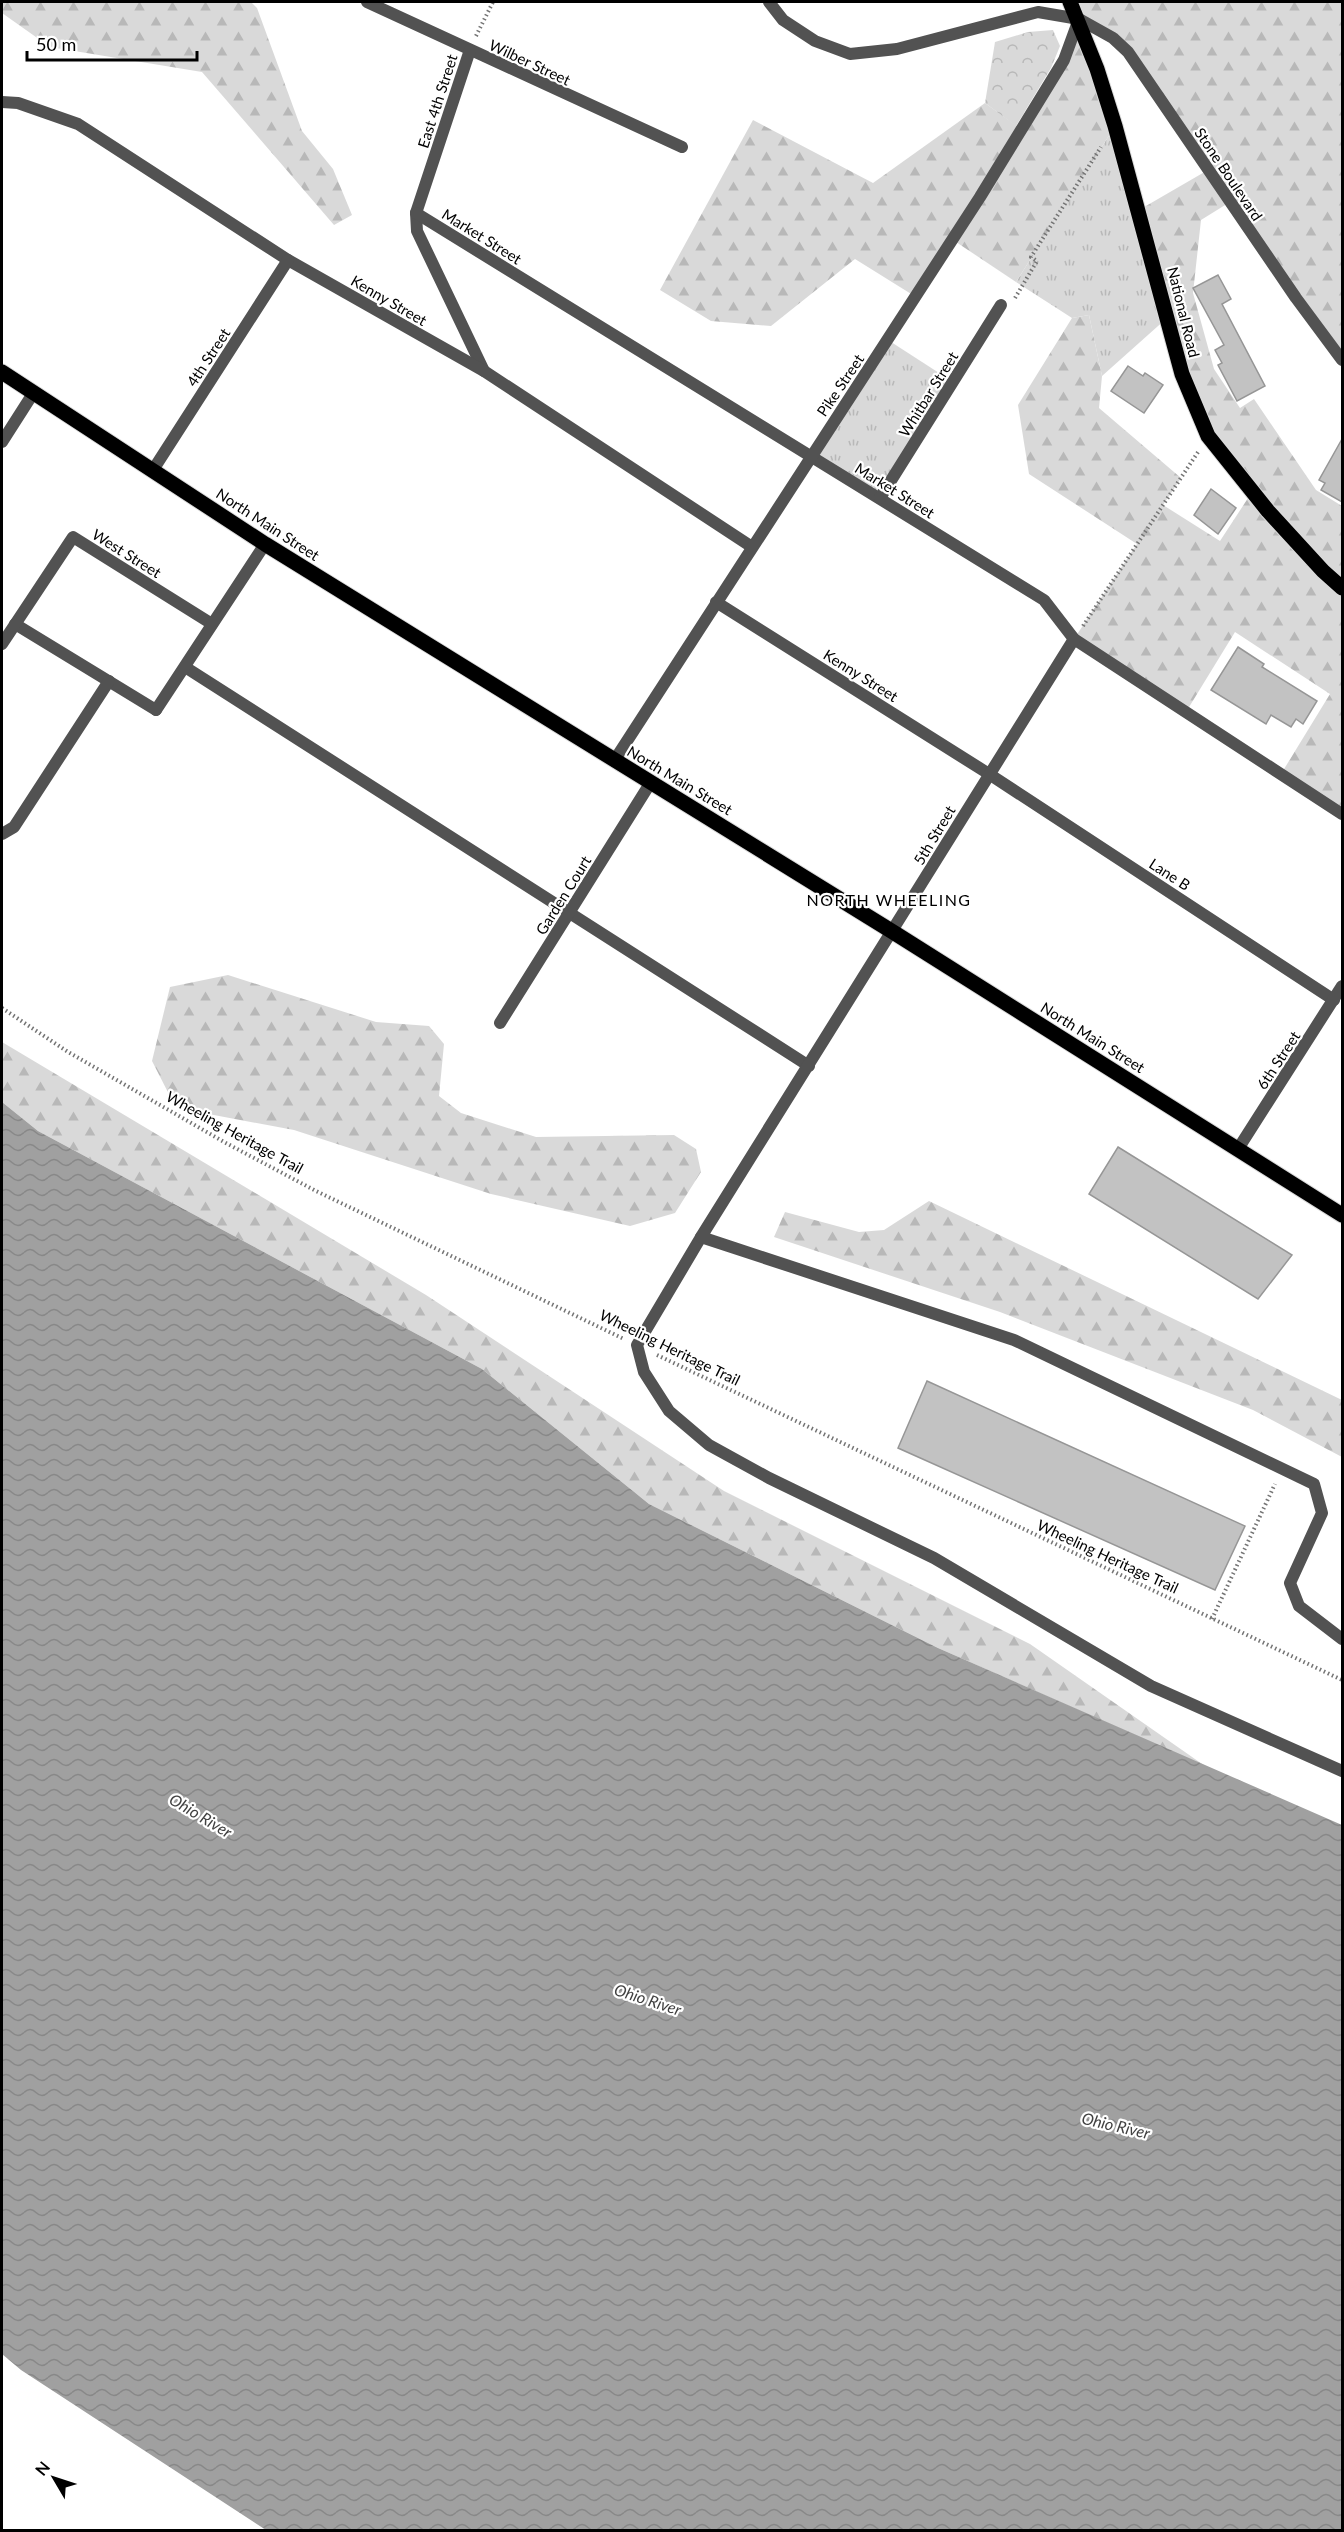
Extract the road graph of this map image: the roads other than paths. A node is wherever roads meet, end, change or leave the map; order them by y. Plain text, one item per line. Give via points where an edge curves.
1 (367, 2) edge
2 (769, 2) edge
3 (1070, 2) edge
4 (1079, 19) junction
5 (470, 50) junction
6 (2, 102) edge
7 (682, 147) dead end
8 (416, 213) junction
9 (288, 260) junction
10 (1001, 305) dead end
11 (1342, 360) edge
12 (484, 371) junction
13 (2, 372) edge
14 (34, 392) junction
15 (2, 442) edge
16 (811, 456) junction
17 (153, 470) junction
18 (880, 498) junction
19 (265, 544) junction
20 (752, 547) junction
21 (1342, 588) edge
22 (716, 602) junction
23 (15, 624) junction
24 (212, 624) junction
25 (1074, 639) junction
26 (2, 644) edge
27 (185, 667) junction
28 (109, 681) junction
29 (614, 761) junction
30 (989, 774) junction
31 (651, 782) junction
32 (1342, 814) edge
33 (2, 834) edge
34 (570, 912) junction
35 (893, 932) junction
36 (1342, 986) edge
37 (1334, 1000) junction
38 (500, 1023) dead end
39 (809, 1066) junction
40 (1238, 1149) junction
41 (1342, 1215) edge
42 (701, 1237) junction
43 (1342, 1639) edge
44 (1342, 1771) edge

1 - 5 street, Wilber Street
2 - 4 street, Stone Boulevard via 783,20 815,41 850,54 897,49 1038,12
3 - 4 main road, National Road
4 - 11 street, Stone Boulevard via 1113,38 1128,52
4 - 16 street, Pike Street via 1064,60 980,197
4 - 21 main road, National Road via 1118,136 1193,406 1208,436 1268,511
5 - 7 street, Wilber Street
5 - 8 street, East 4th Street
6 - 9 street, Kenny Street via 18,103 78,124
8 - 12 street via 417,231
8 - 16 street, Market Street
9 - 12 street, Kenny Street
9 - 17 street, 4th Street
10 - 18 street, Whitbar Street
12 - 20 street, Kenny Street
13 - 14 main road, North Main Street
14 - 15 street
14 - 17 main road, North Main Street
16 - 18 street, Market Street
16 - 20 street, Pike Street
17 - 19 main road, North Main Street
18 - 25 street, Market Street via 1044,600
19 - 24 street
19 - 29 main road, North Main Street
20 - 22 street, Pike Street
22 - 29 street, Pike Street
22 - 30 street, Kenny Street
23 - 24 street, West Street via 73,537
23 - 26 street, West Street
23 - 28 street
24 - 27 street
25 - 30 street, 5th Street
25 - 32 street, Market Street
27 - 28 street via 156,710
27 - 34 street
28 - 33 street via 14,827
29 - 31 main road, North Main Street
30 - 35 street, 5th Street
30 - 37 street, Lane B
31 - 34 street, Garden Court
31 - 35 main road, North Main Street
34 - 38 street, Garden Court
34 - 39 street
35 - 39 street, 5th Street
35 - 40 main road, North Main Street
36 - 37 street, 6th Street
37 - 40 street, 6th Street
39 - 42 street, 5th Street
40 - 41 main road, North Main Street
42 - 43 street via 1014,1340 1314,1484 1322,1513 1290,1583 1299,1606
42 - 44 street, 5th Street via 637,1345 644,1372 669,1411 709,1445 934,1558 1151,1686

